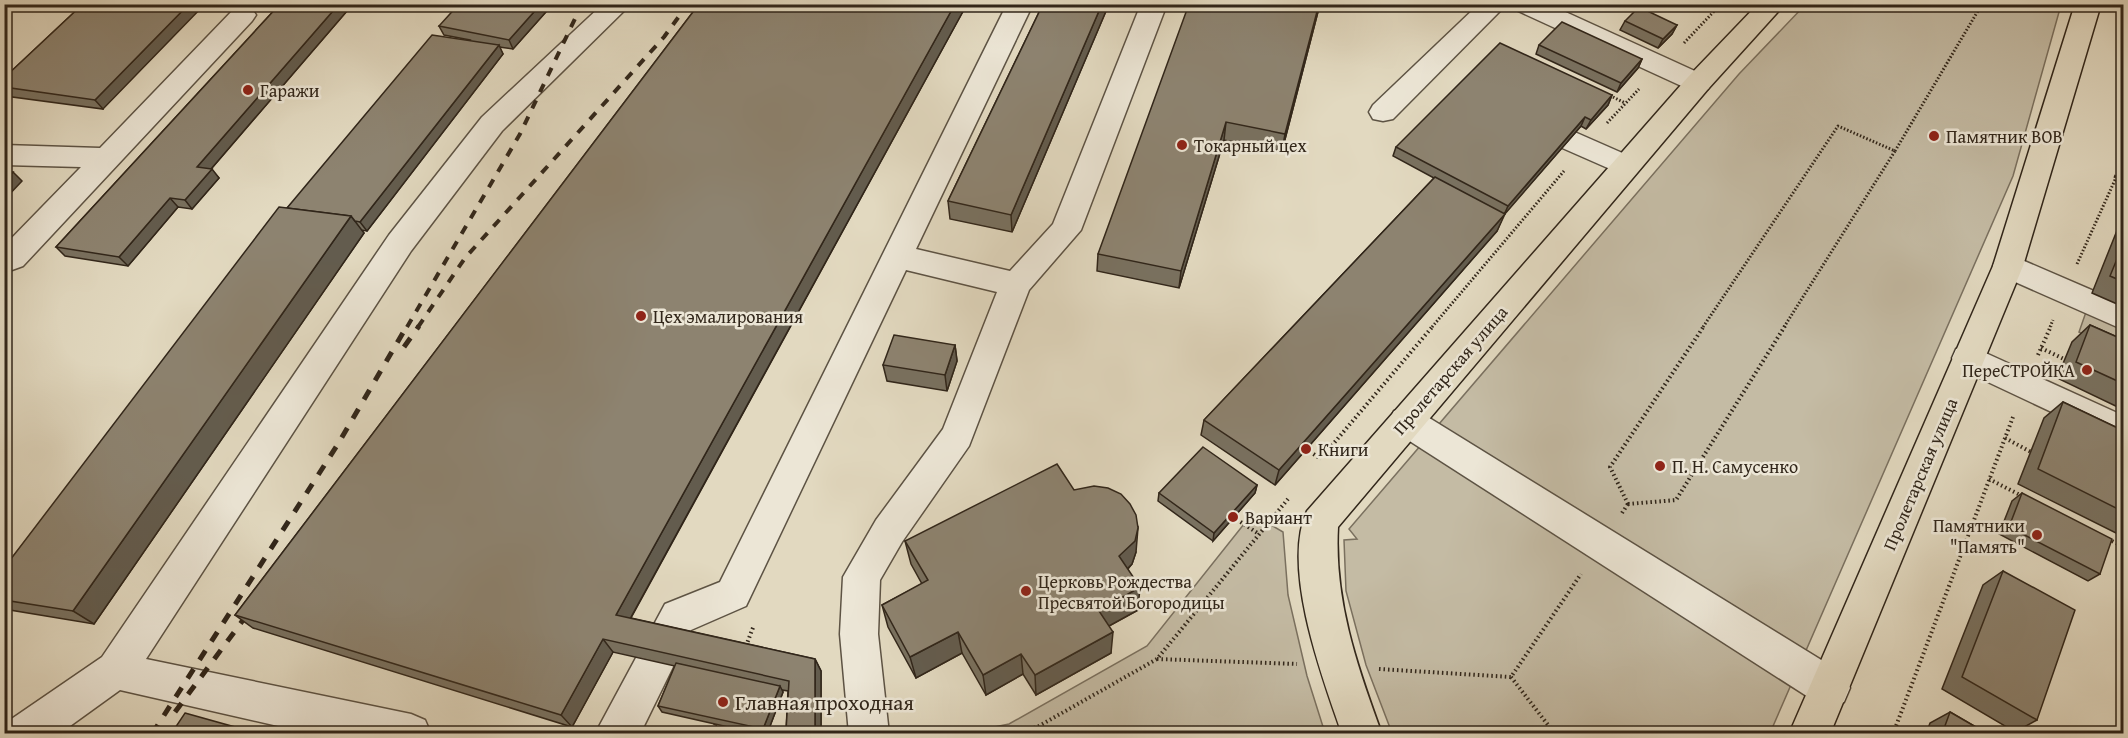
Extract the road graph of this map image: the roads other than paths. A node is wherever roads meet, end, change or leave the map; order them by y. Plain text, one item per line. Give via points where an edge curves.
1 (619, 4) edge
2 (1020, 4) edge
3 (1154, 4) edge
4 (1495, 4) edge
5 (1525, 4) edge
6 (1773, 4) edge
7 (2088, 4) edge
8 (243, 15) dead end
9 (1698, 83) junction
10 (1383, 112) dead end
11 (1577, 143) road end
12 (4, 155) edge
13 (107, 158) junction
14 (1626, 166) junction
15 (897, 256) junction
16 (12, 258) dead end
17 (2008, 266) junction
18 (1016, 284) junction
19 (2124, 318) edge
20 (1968, 358) junction
21 (1406, 421) junction
22 (2124, 432) edge
23 (116, 670) junction
24 (1830, 688) junction
25 (24, 734) edge
26 (411, 734) edge
27 (615, 734) edge
28 (869, 734) edge
29 (1362, 734) edge
30 (1809, 734) edge

1 - 23 street via 492,124 400,243
2 - 15 street
3 - 18 street via 1066,230
4 - 10 street
5 - 9 street
6 - 9 main road, Пролетарская улица
7 - 17 main road, Пролетарская улица
8 - 13 street
9 - 14 main road, Пролетарская улица
11 - 14 street
12 - 13 street
13 - 16 street
14 - 21 main road, Пролетарская улица
15 - 18 street
15 - 27 street via 733,594 678,617
17 - 19 street
17 - 20 main road, Пролетарская улица
18 - 28 street via 957,436 889,531 862,578 859,634
20 - 22 street
20 - 24 main road, Пролетарская улица
21 - 24 street
21 - 29 main road, Пролетарская улица via 1320,522 1316,553 1318,586 1338,666
23 - 25 street
23 - 26 street
24 - 30 main road, Пролетарская улица

